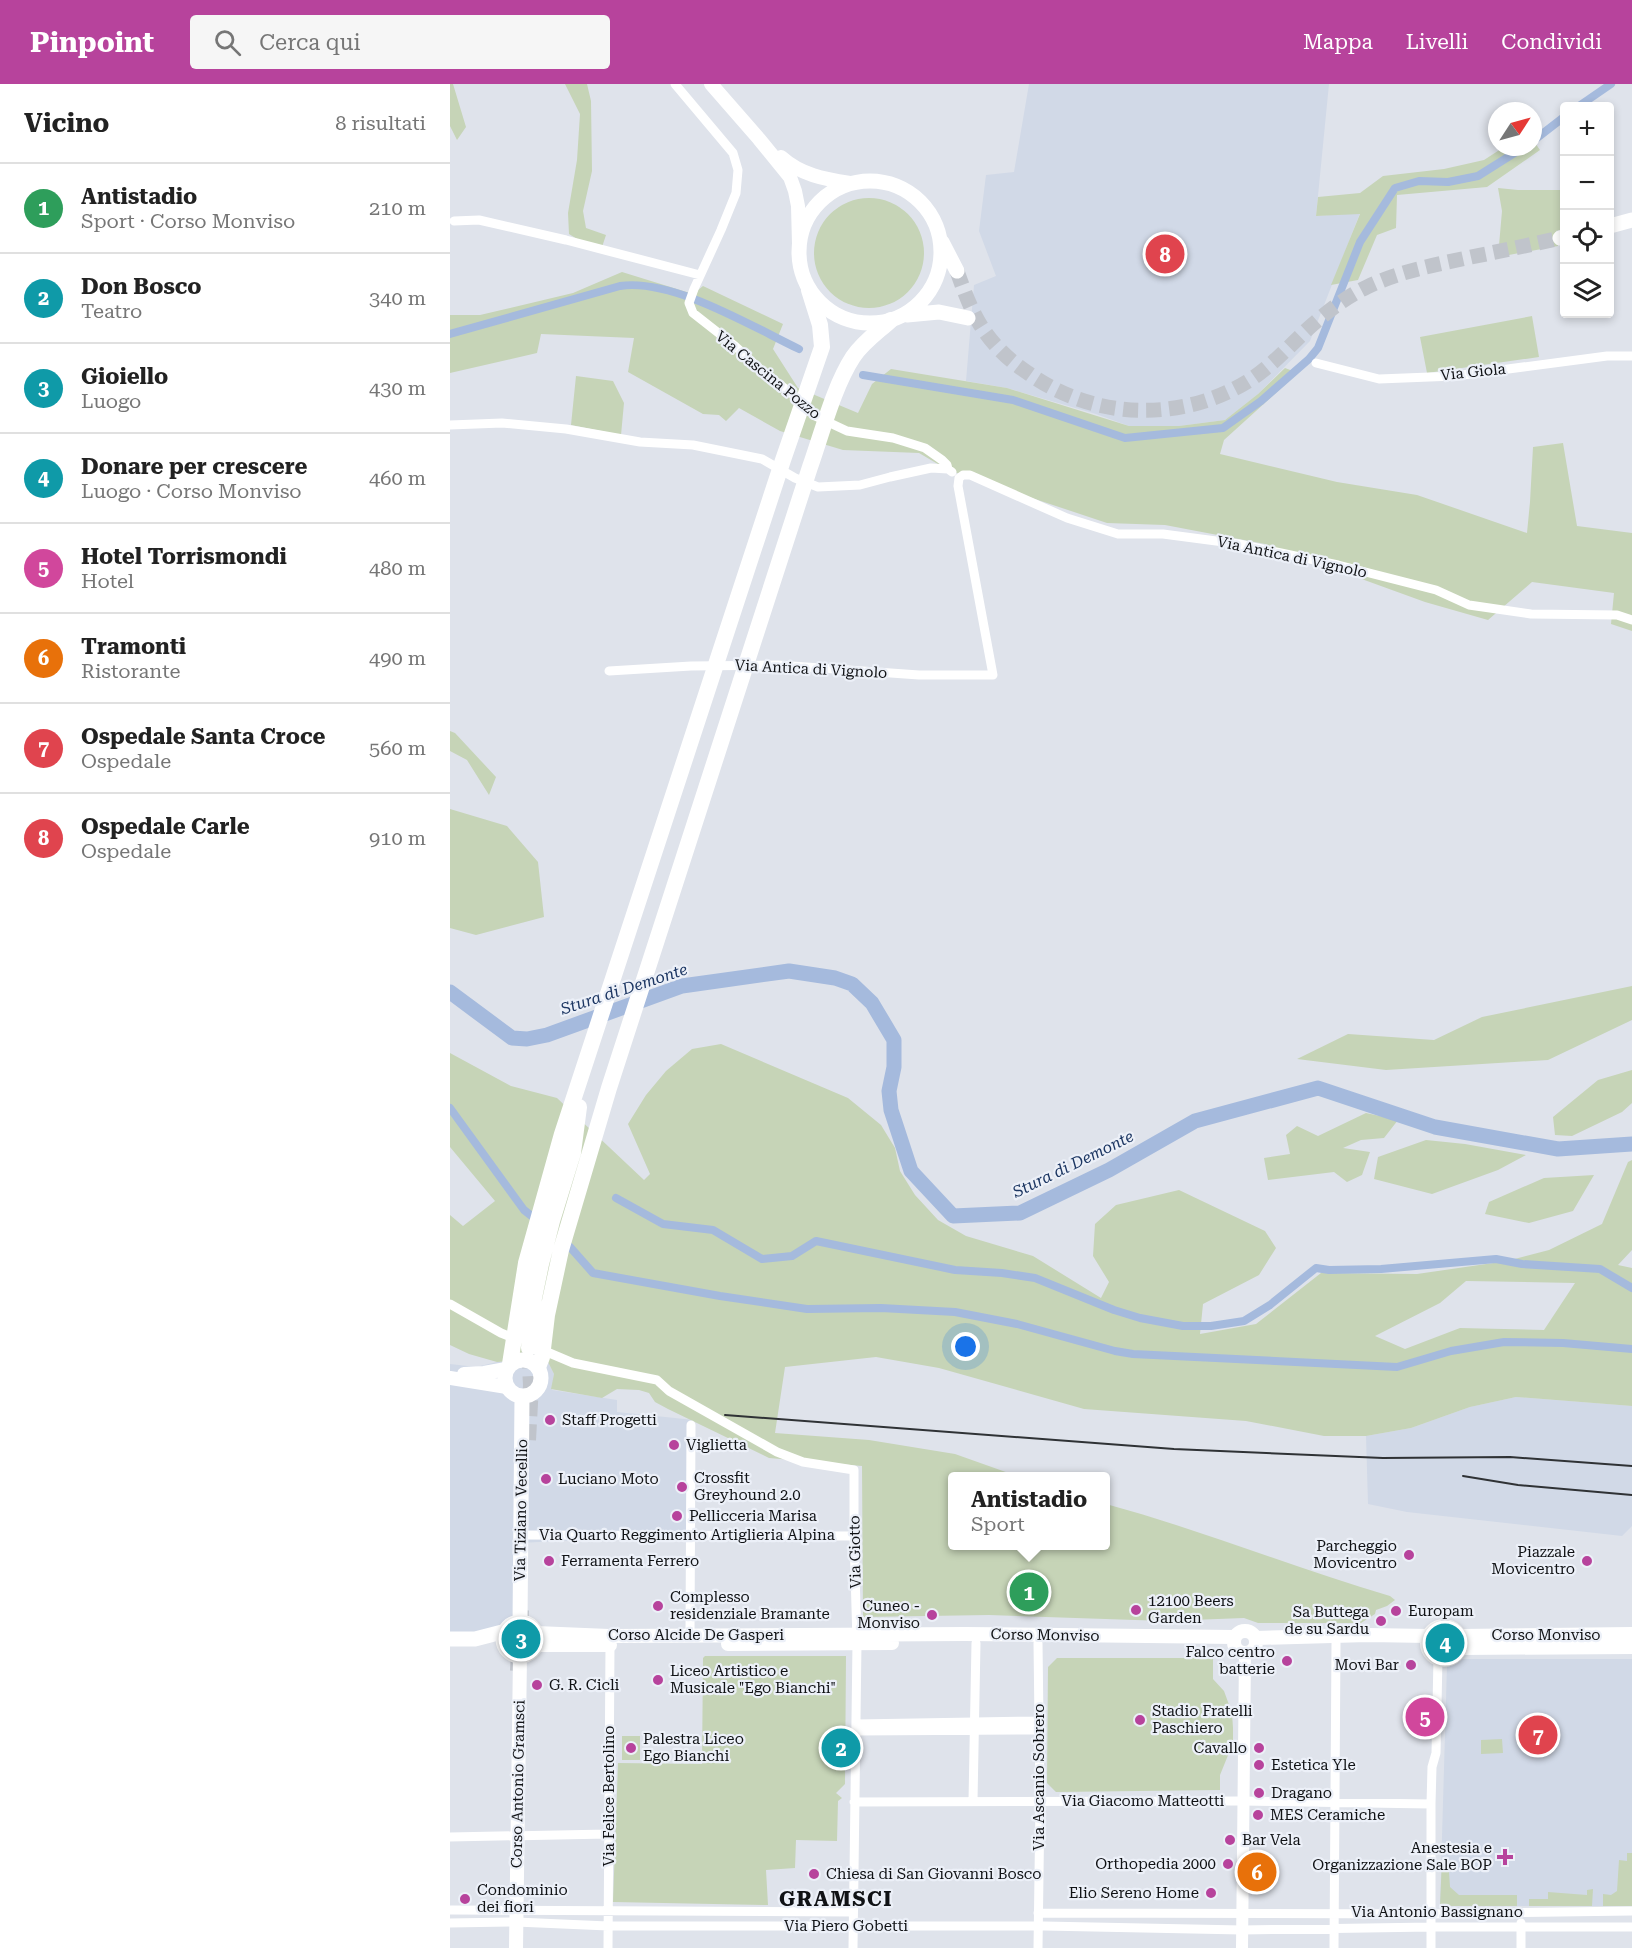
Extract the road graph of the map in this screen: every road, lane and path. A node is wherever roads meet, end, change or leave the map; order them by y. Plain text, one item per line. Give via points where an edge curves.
1 (675, 84) edge
2 (711, 84) edge
3 (759, 139) junction
4 (850, 183) junction
5 (1632, 220) edge
6 (454, 221) dead end
7 (1614, 225) edge
8 (938, 232) junction
9 (799, 244) junction
10 (957, 271) tunnel mouth
11 (700, 275) junction
12 (809, 290) junction
13 (896, 318) junction
14 (968, 318) dead end
15 (1632, 356) edge
16 (1316, 363) dead end
17 (450, 425) edge
18 (948, 469) junction
19 (959, 478) junction
20 (1632, 620) edge
21 (609, 671) dead end
22 (585, 1068) junction
23 (609, 1088) junction
24 (573, 1153) junction
25 (450, 1304) edge
26 (531, 1354) junction
27 (508, 1367) junction
28 (450, 1376) edge
29 (507, 1388) junction
30 (522, 1397) junction
31 (691, 1425) dead end
32 (520, 1535) junction
33 (690, 1535) junction
34 (854, 1536) junction
35 (520, 1623) junction
36 (506, 1631) junction
37 (1632, 1634) edge
38 (690, 1635) junction
39 (450, 1639) edge
40 (475, 1639) junction
41 (536, 1639) junction
42 (856, 1639) junction
43 (1429, 1640) junction
44 (1234, 1641) junction
45 (1256, 1641) junction
46 (1460, 1642) junction
47 (976, 1643) junction
48 (1038, 1643) junction
49 (1336, 1643) junction
50 (610, 1645) junction
51 (506, 1647) junction
52 (1632, 1647) edge
53 (1245, 1654) junction
54 (520, 1656) junction
55 (1438, 1658) junction
56 (974, 1726) junction
57 (1038, 1726) junction
58 (855, 1727) junction
59 (973, 1801) junction
60 (1040, 1801) junction
61 (1242, 1801) junction
62 (854, 1802) junction
63 (1334, 1803) junction
64 (1431, 1804) junction
65 (608, 1834) junction
66 (517, 1835) junction
67 (450, 1837) edge
68 (608, 1909) junction
69 (450, 1910) edge
70 (1632, 1911) edge
71 (853, 1912) junction
72 (1335, 1912) junction
73 (1521, 1912) junction
74 (1038, 1913) junction
75 (1242, 1914) junction
76 (1431, 1914) junction
77 (516, 1916) junction
78 (450, 1923) edge
79 (608, 1926) junction
80 (853, 1926) junction
81 (1038, 1926) junction
82 (1431, 1927) junction
83 (1521, 1927) junction
84 (1632, 1927) edge
85 (1335, 1929) junction
86 (1242, 1930) junction
87 (516, 1948) edge
88 (608, 1948) edge
89 (853, 1948) edge
90 (1038, 1948) edge
91 (1242, 1948) edge
92 (1334, 1948) edge
93 (1431, 1948) edge
94 (1521, 1948) edge

1 - 11 street, Via Cascina Pozzo via 733,153 738,170 736,193
2 - 3 main road
3 - 4 main road via 798,170
3 - 9 main road via 790,177 795,190
4 - 8 main road via 872,181 898,187 916,198
4 - 9 main road via 815,206 804,224
5 - 7 main road
6 - 11 street via 479,220
8 - 10 main road
8 - 13 main road via 941,252 930,290 918,305
9 - 12 main road via 800,268
11 - 18 street, Via Cascina Pozzo via 689,306 693,313 815,416 847,431 925,448
12 - 13 main road via 825,308 845,319 868,324
12 - 22 highway via 822,336 820,355
13 - 14 main road via 939,312
13 - 23 highway via 854,355 833,402
15 - 16 street, Via Giola via 1455,376 1379,379
17 - 18 street via 502,423 640,442 693,445 762,459 818,487 860,485 931,468
18 - 19 street
19 - 20 street, Via Antica di Vignolo via 970,475 1067,518 1118,534 1163,534 1239,544 1436,590 1469,605 1531,614 1617,615
19 - 21 street, Via Antica di Vignolo via 993,675 919,675 778,665
22 - 24 highway
22 - 26 highway via 562,1134 521,1288
23 - 24 highway
23 - 26 highway via 556,1270 548,1315
24 - 26 highway via 541,1264 534,1298
25 - 34 street, Via Giotto via 501,1333 573,1363 657,1380 669,1391 777,1452 803,1462 854,1470
26 - 27 highway
26 - 27 main road via 532,1362 517,1360
26 - 30 main road via 542,1378 538,1389
27 - 28 main road
27 - 29 main road via 504,1378
28 - 29 main road
29 - 30 main road
30 - 32 main road, Via Tiziano Vecellio
31 - 33 street
32 - 33 street, Via Quarto Reggimento Artiglieria Alpina
32 - 35 main road, Via Tiziano Vecellio
33 - 34 street, Via Quarto Reggimento Artiglieria Alpina
33 - 38 street
34 - 42 street, Via Giotto
35 - 36 main road
35 - 41 main road via 528,1624
36 - 40 main road
36 - 51 main road
37 - 46 main road, Corso Monviso
38 - 41 main road, Corso Alcide De Gasperi
38 - 42 main road, Corso Alcide De Gasperi
39 - 40 main road
40 - 51 main road
41 - 50 main road, Corso Alcide De Gasperi
41 - 54 main road via 529,1654
42 - 44 main road, Corso Monviso
42 - 47 main road, Corso Monviso
42 - 50 main road, Corso Alcide De Gasperi
42 - 58 street, Via Giotto
43 - 45 main road via 1368,1635
43 - 46 main road via 1434,1630 1446,1626 1454,1629
43 - 49 main road
43 - 55 main road via 1431,1653
44 - 45 main road via 1244,1631 1251,1632
44 - 48 main road, Corso Monviso
44 - 53 main road via 1238,1651
45 - 49 main road
45 - 53 main road via 1253,1650
46 - 52 main road, Corso Monviso
46 - 55 main road via 1451,1658
47 - 48 main road, Corso Monviso
47 - 56 street
48 - 57 street, Via Ascanio Sobrero
49 - 63 street
50 - 65 street, Via Felice Bertolino
51 - 54 main road
53 - 61 street
54 - 66 main road, Corso Antonio Gramsci
55 - 64 street
56 - 57 street
56 - 58 street
56 - 59 street
57 - 60 street, Via Ascanio Sobrero
58 - 62 street, Via Giotto
59 - 60 street, Via Giacomo Matteotti
59 - 62 street, Via Giacomo Matteotti
60 - 61 street, Via Giacomo Matteotti
60 - 74 street, Via Ascanio Sobrero
61 - 63 street, Via Giacomo Matteotti
61 - 75 street
62 - 71 street, Via Giotto
63 - 64 street, Via Giacomo Matteotti
63 - 72 street
64 - 76 street
65 - 66 street
65 - 68 street, Via Felice Bertolino
66 - 67 street
66 - 77 main road, Corso Antonio Gramsci
68 - 71 street, Via Piero Gobetti
68 - 77 street, Via Piero Gobetti
68 - 79 street, Via Felice Bertolino
69 - 77 street, Via Piero Gobetti
70 - 73 street, Via Antonio Bassignano
71 - 80 street, Via Giotto
72 - 75 street, Via Antonio Bassignano
72 - 76 street, Via Antonio Bassignano
72 - 85 street
73 - 76 street, Via Antonio Bassignano
73 - 83 street
74 - 75 street
74 - 81 street, Via Ascanio Sobrero
75 - 86 street
76 - 82 street
77 - 78 street, Via Piero Gobetti
77 - 79 street, Via Piero Gobetti
77 - 87 main road, Corso Antonio Gramsci
79 - 80 street, Via Piero Gobetti
79 - 88 street, Via Felice Bertolino
80 - 81 street, Via Piero Gobetti
80 - 89 street, Via Giotto
81 - 86 street, Via Piero Gobetti
81 - 90 street, Via Ascanio Sobrero
82 - 83 street, Via Antonio Bassignano
82 - 85 street, Via Antonio Bassignano
82 - 93 street
83 - 84 street, Via Antonio Bassignano
83 - 94 street
85 - 86 street, Via Antonio Bassignano
85 - 92 street
86 - 91 street

